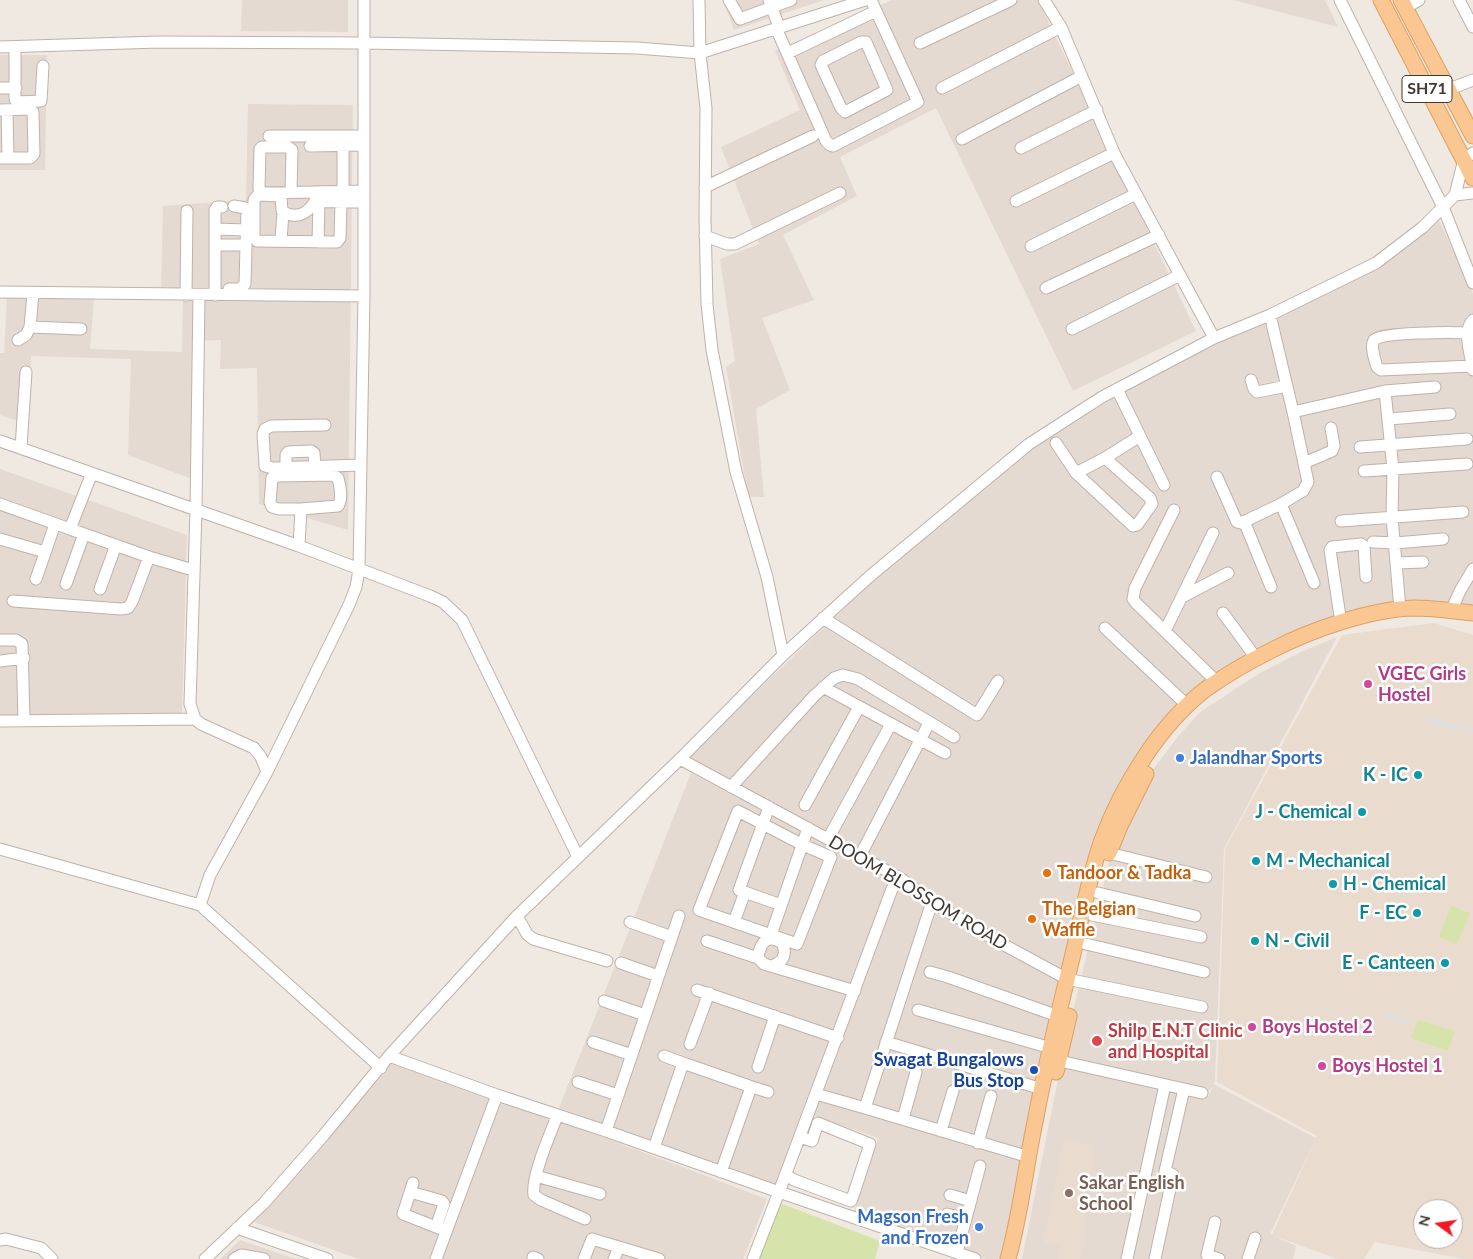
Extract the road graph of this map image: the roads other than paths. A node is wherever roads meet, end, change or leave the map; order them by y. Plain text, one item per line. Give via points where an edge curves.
1 (364, 0) edge
2 (699, 0) edge
3 (729, 0) edge
4 (791, 0) edge
5 (865, 0) edge
6 (1011, 0) edge
7 (1044, 0) edge
8 (1340, 0) edge
9 (1381, 0) edge
10 (1419, 0) edge
11 (1459, 0) edge
12 (771, 4) edge
13 (1403, 4) edge
14 (874, 5) edge
15 (1061, 27) junction
16 (1473, 27) edge
17 (778, 28) junction
18 (831, 32) junction
19 (363, 43) junction
20 (920, 43) dead end
21 (0, 47) edge
22 (15, 47) junction
23 (842, 52) junction
24 (700, 53) junction
25 (788, 53) junction
26 (43, 66) dead end
27 (1082, 76) junction
28 (1473, 80) edge
29 (0, 88) edge
30 (16, 88) junction
31 (942, 88) dead end
32 (1447, 90) junction
33 (3, 110) edge
34 (1097, 110) junction
35 (269, 136) dead end
36 (813, 136) dead end
37 (1473, 136) edge
38 (962, 139) dead end
39 (364, 141) junction
40 (310, 146) dead end
41 (343, 146) junction
42 (1021, 148) dead end
43 (1114, 153) junction
44 (1468, 156) edge
45 (4, 158) edge
46 (1473, 178) edge
47 (705, 187) junction
48 (292, 192) junction
49 (840, 192) dead end
50 (1473, 193) edge
51 (1136, 194) junction
52 (1455, 195) junction
53 (342, 197) junction
54 (364, 197) junction
55 (1016, 200) dead end
56 (319, 202) junction
57 (1443, 207) junction
58 (187, 211) dead end
59 (284, 212) junction
60 (215, 229) junction
61 (246, 230) junction
62 (1159, 235) junction
63 (705, 236) junction
64 (281, 241) junction
65 (318, 242) junction
66 (215, 245) junction
67 (246, 245) junction
68 (1031, 246) dead end
69 (1180, 275) junction
70 (1473, 283) edge
71 (1046, 288) dead end
72 (0, 292) edge
73 (215, 292) junction
74 (33, 293) junction
75 (186, 295) junction
76 (199, 295) junction
77 (364, 296) junction
78 (1270, 314) junction
79 (1473, 320) edge
80 (30, 328) junction
81 (81, 329) dead end
82 (1072, 329) dead end
83 (1468, 333) junction
84 (1214, 338) junction
85 (18, 340) dead end
86 (1472, 366) edge
87 (1473, 370) edge
88 (26, 372) dead end
89 (1251, 380) dead end
90 (1287, 386) junction
91 (1435, 387) dead end
92 (1117, 389) junction
93 (1385, 391) junction
94 (1293, 412) junction
95 (1450, 414) dead end
96 (1389, 420) junction
97 (325, 425) dead end
98 (1330, 428) dead end
99 (1140, 436) junction
100 (1467, 439) dead end
101 (0, 441) edge
102 (1056, 443) dead end
103 (1391, 444) junction
104 (1360, 447) dead end
105 (21, 448) junction
106 (1105, 458) junction
107 (1304, 463) junction
108 (1467, 464) dead end
109 (361, 465) junction
110 (1393, 468) junction
111 (1364, 471) dead end
112 (92, 473) junction
113 (1076, 473) junction
114 (1217, 477) dead end
115 (1164, 485) dead end
116 (0, 504) edge
117 (1280, 504) junction
118 (301, 509) junction
119 (196, 510) junction
120 (1174, 510) dead end
121 (1463, 512) dead end
122 (1392, 517) junction
123 (1244, 521) junction
124 (1341, 521) dead end
125 (55, 524) junction
126 (70, 529) junction
127 (1214, 533) dead end
128 (84, 534) junction
129 (1443, 539) dead end
130 (0, 540) edge
131 (1373, 542) dead end
132 (1395, 543) junction
133 (116, 545) junction
134 (299, 546) junction
135 (44, 552) junction
136 (149, 557) junction
137 (1423, 562) dead end
138 (1397, 563) junction
139 (1473, 569) edge
140 (193, 570) junction
141 (359, 570) junction
142 (1228, 573) dead end
143 (1366, 577) dead end
144 (36, 579) dead end
145 (1314, 583) dead end
146 (66, 584) dead end
147 (1271, 587) dead end
148 (100, 589) dead end
149 (1182, 597) junction
150 (13, 601) dead end
151 (1451, 611) junction
152 (1409, 612) junction
153 (1223, 613) dead end
154 (1473, 613) edge
155 (823, 618) junction
156 (1341, 622) junction
157 (1473, 623) edge
158 (1104, 628) dead end
159 (1165, 631) junction
160 (1317, 635) junction
161 (0, 640) edge
162 (783, 655) junction
163 (24, 658) junction
164 (1256, 658) junction
165 (0, 661) edge
166 (998, 681) dead end
167 (1217, 682) junction
168 (823, 688) junction
169 (1192, 706) junction
170 (859, 707) junction
171 (195, 719) junction
172 (24, 720) junction
173 (0, 721) edge
174 (891, 724) junction
175 (929, 724) junction
176 (954, 737) dead end
177 (921, 740) junction
178 (946, 753) dead end
179 (680, 759) junction
180 (267, 772) junction
181 (731, 787) junction
182 (805, 805) dead end
183 (769, 807) junction
184 (763, 824) junction
185 (808, 828) junction
186 (828, 839) junction
187 (802, 846) junction
188 (1107, 847) junction
189 (0, 850) edge
190 (860, 856) junction
191 (578, 857) junction
192 (1206, 877) dead end
193 (900, 878) junction
194 (745, 892) junction
195 (1098, 893) junction
196 (932, 902) junction
197 (200, 905) junction
198 (781, 905) junction
199 (1092, 915) junction
200 (518, 916) junction
201 (679, 916) dead end
202 (1195, 916) dead end
203 (630, 922) dead end
204 (734, 922) junction
205 (771, 935) junction
206 (672, 937) junction
207 (1200, 937) dead end
208 (708, 941) dead end
209 (1086, 944) junction
210 (758, 958) junction
211 (607, 961) dead end
212 (621, 963) dead end
213 (774, 965) junction
214 (930, 972) dead end
215 (1204, 972) dead end
216 (658, 976) junction
217 (1072, 980) junction
218 (697, 990) dead end
219 (855, 991) junction
220 (709, 993) junction
221 (604, 1001) dead end
222 (1202, 1007) dead end
223 (918, 1010) dead end
224 (645, 1015) junction
225 (775, 1016) junction
226 (1058, 1016) junction
227 (838, 1038) junction
228 (593, 1042) dead end
229 (886, 1042) junction
230 (690, 1044) dead end
231 (632, 1055) junction
232 (389, 1056) junction
233 (664, 1056) dead end
234 (1053, 1056) junction
235 (686, 1064) junction
236 (758, 1067) dead end
237 (381, 1068) junction
238 (916, 1072) dead end
239 (578, 1082) dead end
240 (1165, 1085) junction
241 (749, 1086) junction
242 (1042, 1089) junction
243 (1184, 1089) junction
244 (953, 1091) dead end
245 (768, 1092) dead end
246 (816, 1094) junction
247 (1202, 1094) dead end
248 (496, 1095) junction
249 (618, 1095) junction
250 (991, 1096) dead end
251 (865, 1108) junction
252 (557, 1116) junction
253 (903, 1119) junction
254 (606, 1131) junction
255 (941, 1131) junction
256 (800, 1137) junction
257 (978, 1143) junction
258 (654, 1148) junction
259 (1033, 1158) junction
260 (980, 1166) dead end
261 (722, 1172) junction
262 (786, 1175) junction
263 (536, 1176) junction
264 (779, 1192) junction
265 (600, 1194) dead end
266 (950, 1195) dead end
267 (971, 1201) junction
268 (947, 1214) dead end
269 (966, 1219) junction
270 (585, 1220) dead end
271 (1216, 1222) dead end
272 (237, 1228) junction
273 (441, 1229) junction
274 (1255, 1238) dead end
275 (0, 1240) edge
276 (619, 1247) junction
277 (957, 1252) junction
278 (293, 1254) edge
279 (310, 1256) edge
280 (639, 1256) edge
281 (52, 1259) edge
282 (205, 1259) edge
283 (234, 1259) edge
284 (264, 1259) edge
285 (327, 1259) edge
286 (436, 1259) edge
287 (584, 1259) edge
288 (614, 1259) edge
289 (659, 1259) edge
290 (753, 1259) edge
291 (974, 1259) edge
292 (1008, 1259) edge
293 (1018, 1259) edge
294 (1126, 1259) edge
295 (1155, 1259) edge
296 (1219, 1259) edge
297 (1248, 1259) edge

1 - 19 street
2 - 24 street
3 - 12 street via 740,19
4 - 12 street
5 - 17 street
6 - 20 street
7 - 15 street
8 - 57 street
9 - 44 main road, SH71
10 - 13 street
11 - 16 street
12 - 17 street
13 - 32 main road, SH71
14 - 18 street
14 - 25 street via 918,102 830,145
15 - 27 street
15 - 31 street
17 - 24 street
17 - 25 street
18 - 23 street
18 - 25 street
19 - 22 street via 159,42
19 - 24 street via 637,48
19 - 39 street
21 - 22 street
22 - 30 street
23 - 23 street via 866,42 887,90 847,112 841,108 821,64
24 - 47 street via 706,108
26 - 30 street via 41,101 17,102
27 - 34 street
27 - 38 street
28 - 32 street
29 - 30 street
32 - 37 main road, SH71
33 - 45 street
33 - 45 street via 33,112 34,154 30,158
34 - 42 street
34 - 43 street
35 - 39 street
36 - 47 street
39 - 41 street
39 - 54 street
40 - 41 street
41 - 53 street
43 - 51 street
43 - 55 street
44 - 46 main road, SH71
44 - 52 street
47 - 63 street
48 - 48 street via 260,192 262,147 288,147 292,150
48 - 53 street
49 - 63 street via 735,244
50 - 52 street
51 - 62 street
51 - 68 street
52 - 57 street
53 - 54 street
53 - 56 street
53 - 65 street via 340,241
54 - 77 street
56 - 59 street via 303,214
56 - 65 street
57 - 70 street
57 - 78 street via 1423,227 1376,263
58 - 75 street
59 - 64 street
59 - 64 street via 279,195 258,195 254,200 255,240
60 - 61 street
60 - 61 street via 215,210 228,206 247,210
60 - 66 street
61 - 67 street
62 - 69 street
62 - 71 street
63 - 162 street via 712,350 736,472 767,577
64 - 65 street
66 - 67 street
66 - 73 street
67 - 73 street via 245,284 240,289
69 - 82 street
69 - 84 street
72 - 74 street
73 - 76 street
73 - 77 street
74 - 75 street
74 - 80 street
75 - 76 street
76 - 119 street
77 - 109 street
78 - 84 street
78 - 90 street
79 - 83 street
80 - 81 street
80 - 85 street
83 - 86 street
83 - 86 street via 1377,338 1372,348 1377,367 1381,370
84 - 92 street
86 - 87 street
88 - 105 street via 18,415
89 - 90 street via 1258,392
90 - 94 street
91 - 93 street
92 - 99 street
92 - 155 street via 1028,444
93 - 94 street
93 - 96 street
94 - 107 street
95 - 96 street
96 - 103 street
97 - 109 street via 271,426 265,429 265,466
98 - 107 street via 1333,450
99 - 106 street
99 - 115 street
100 - 103 street
101 - 105 street
102 - 113 street
103 - 104 street
103 - 110 street
105 - 112 street
106 - 113 street
106 - 113 street via 1150,498 1152,504 1137,525 1133,526
107 - 117 street via 1306,487
108 - 110 street
109 - 141 street
110 - 111 street
110 - 122 street
112 - 119 street
112 - 126 street
114 - 123 street via 1236,520
116 - 125 street
117 - 123 street
117 - 145 street
118 - 118 street via 272,507 272,478 332,475 338,478 338,506
118 - 134 street
119 - 134 street
119 - 140 street
120 - 159 street via 1133,594 1136,603
121 - 122 street
122 - 124 street
122 - 132 street
123 - 147 street
125 - 126 street
125 - 135 street
126 - 128 street
127 - 149 street
128 - 133 street
128 - 146 street
129 - 132 street
130 - 135 street
131 - 132 street
132 - 138 street
133 - 136 street
133 - 148 street
134 - 141 street
135 - 144 street
136 - 140 street
136 - 150 street via 128,608
137 - 138 street
138 - 152 street
139 - 151 street
140 - 171 street via 190,704
141 - 180 street via 349,605
141 - 191 street via 443,602 462,620
142 - 149 street
143 - 156 street via 1364,546 1332,547
149 - 159 street
151 - 152 main road
151 - 154 main road
152 - 156 main road
152 - 157 main road
152 - 160 main road via 1370,625
153 - 164 street
155 - 162 street
155 - 166 street via 977,715
156 - 160 main road
158 - 169 street
159 - 167 street
160 - 164 main road via 1292,639
160 - 169 main road
161 - 163 street via 20,642
162 - 179 street
163 - 165 street
163 - 172 street
164 - 167 main road
167 - 169 main road
168 - 170 street
168 - 175 street via 839,676 858,679
168 - 181 street
169 - 188 main road via 1156,741 1136,771 1109,823
170 - 174 street
170 - 182 street
171 - 172 street
171 - 180 street via 254,748
172 - 173 street
174 - 177 street
174 - 186 street
175 - 176 street
175 - 177 street
177 - 178 street
177 - 190 street
179 - 181 street, DOOM BLOSSOM ROAD
179 - 191 street
180 - 197 street via 210,875
181 - 183 street, DOOM BLOSSOM ROAD
183 - 184 street
183 - 185 street, DOOM BLOSSOM ROAD
184 - 187 street
184 - 194 street via 739,890
184 - 204 street via 738,811 699,910
185 - 186 street, DOOM BLOSSOM ROAD
185 - 187 street
186 - 190 street, DOOM BLOSSOM ROAD
187 - 198 street
187 - 205 street via 831,857 797,944
188 - 192 street
188 - 195 main road
188 - 217 main road via 1092,873
189 - 197 street
190 - 193 street, DOOM BLOSSOM ROAD
191 - 200 street
193 - 196 street, DOOM BLOSSOM ROAD
193 - 219 street via 892,889
194 - 198 street
194 - 204 street
195 - 199 main road
195 - 202 street
196 - 217 street, DOOM BLOSSOM ROAD
196 - 229 street
197 - 237 street
198 - 205 street
199 - 207 street
199 - 209 main road
200 - 211 street via 533,939
200 - 232 street
201 - 206 street
203 - 206 street
204 - 205 street
206 - 216 street
208 - 210 street
209 - 215 street
209 - 217 main road
210 - 213 street via 764,964
210 - 213 street via 764,942 778,940 785,953
212 - 216 street
213 - 219 street
214 - 226 street
216 - 224 street
217 - 222 street, DOOM BLOSSOM ROAD
217 - 226 main road
217 - 234 main road
218 - 220 street
219 - 227 street
220 - 225 street
220 - 230 street
221 - 224 street
223 - 234 street
224 - 231 street
225 - 227 street
225 - 236 street
226 - 234 main road
227 - 246 street
228 - 231 street
229 - 242 street
229 - 251 street
231 - 249 street
232 - 237 street
232 - 248 street
233 - 235 street
234 - 240 street
234 - 242 main road
234 - 259 main road via 1045,1114
235 - 241 street
235 - 258 street via 682,1066
237 - 272 street via 264,1203
238 - 253 street
239 - 249 street
240 - 243 street
240 - 294 street
241 - 245 street
241 - 261 street
242 - 259 main road
243 - 247 street
243 - 295 street via 1165,1171 1173,1175
244 - 255 street
246 - 251 street
246 - 256 street
248 - 252 street
248 - 273 street
249 - 254 street
250 - 257 street
251 - 253 street
252 - 254 street
252 - 263 street
253 - 255 street
254 - 258 street
255 - 257 street
256 - 262 street
256 - 262 street via 812,1141 818,1123 870,1144 851,1201
257 - 259 street
258 - 261 street
259 - 292 main road
259 - 293 main road
260 - 267 street
261 - 264 street
262 - 264 street
263 - 265 street
263 - 270 street via 534,1195
264 - 277 street
264 - 290 street
266 - 267 street
267 - 269 street
268 - 269 street
269 - 277 street
271 - 296 street via 1207,1255
272 - 278 street
272 - 282 street
273 - 273 street via 442,1201 412,1188 403,1214
273 - 286 street
274 - 297 street
275 - 281 street via 41,1248
276 - 280 street
276 - 287 street via 592,1238
276 - 288 street
277 - 291 street
278 - 279 street
279 - 285 street
280 - 289 street
283 - 284 street via 241,1255

